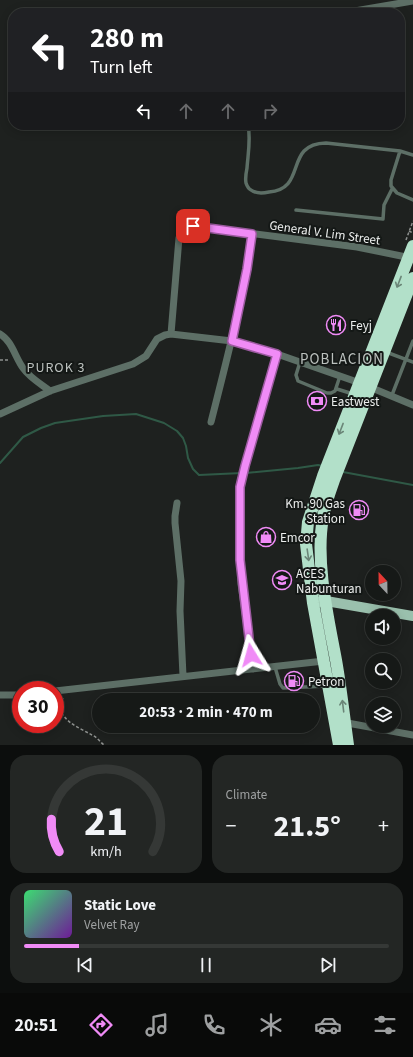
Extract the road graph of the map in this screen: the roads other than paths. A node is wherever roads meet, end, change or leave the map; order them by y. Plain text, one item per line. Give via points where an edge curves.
1 (413, 1) edge
2 (372, 8) edge
3 (248, 130) edge
4 (400, 151) junction
5 (413, 155) edge
6 (392, 189) junction
7 (413, 200) edge
8 (296, 210) dead end
9 (252, 234) junction
10 (409, 244) edge
11 (410, 262) edge
12 (413, 278) edge
13 (0, 334) edge
14 (171, 334) junction
15 (232, 341) junction
16 (413, 341) edge
17 (385, 352) junction
18 (277, 354) junction
19 (406, 359) junction
20 (300, 362) junction
21 (413, 362) edge
22 (340, 376) junction
23 (365, 385) junction
24 (336, 388) junction
25 (50, 391) junction
26 (392, 395) junction
27 (361, 397) junction
28 (413, 405) edge
29 (0, 414) edge
30 (211, 422) dead end
31 (177, 503) dead end
32 (320, 602) junction
33 (413, 616) edge
34 (324, 661) junction
35 (275, 667) junction
36 (253, 669) junction
37 (183, 676) junction
38 (328, 686) junction
39 (64, 689) edge
40 (12, 694) edge
41 (0, 695) edge
42 (340, 722) junction
43 (413, 735) edge
44 (340, 745) edge
45 (348, 745) edge

1 - 2 street
3 - 4 lane via 246,183 256,192 274,192 286,187 301,154 315,145 326,143
4 - 5 lane
4 - 6 lane via 391,183
6 - 7 lane
6 - 8 lane via 384,205 383,219
9 - 11 street, General V. Lim Street via 357,247
9 - 14 street, General V. Lim Street via 193,226 186,227 180,233
9 - 15 street
10 - 11 highway
11 -> 23 highway
12 - 17 highway
13 - 25 street via 7,340 26,372
14 - 15 street
14 - 25 street via 157,339 140,361
15 - 18 street
15 - 30 street
16 - 19 lane
17 - 19 lane
17 - 23 highway
18 - 20 street
18 - 36 street via 242,476 239,497 240,560
19 - 21 lane
19 - 26 lane
20 - 22 street
20 - 24 lane via 296,375 298,380 329,393
22 - 23 street
22 - 24 lane
23 - 26 street
23 - 27 highway
24 - 27 lane
25 - 29 street
26 - 28 street
27 - 32 highway via 308,522 306,544
31 - 37 street via 174,516 181,581
32 - 33 main road
32 - 34 highway
42 -> 32 highway via 340,685
34 - 35 street
34 - 38 highway
35 - 36 street
35 - 38 lane via 283,688
36 - 37 street
37 - 39 street
38 - 42 highway
40 - 41 street
42 - 43 street
42 - 44 highway
42 - 45 highway

